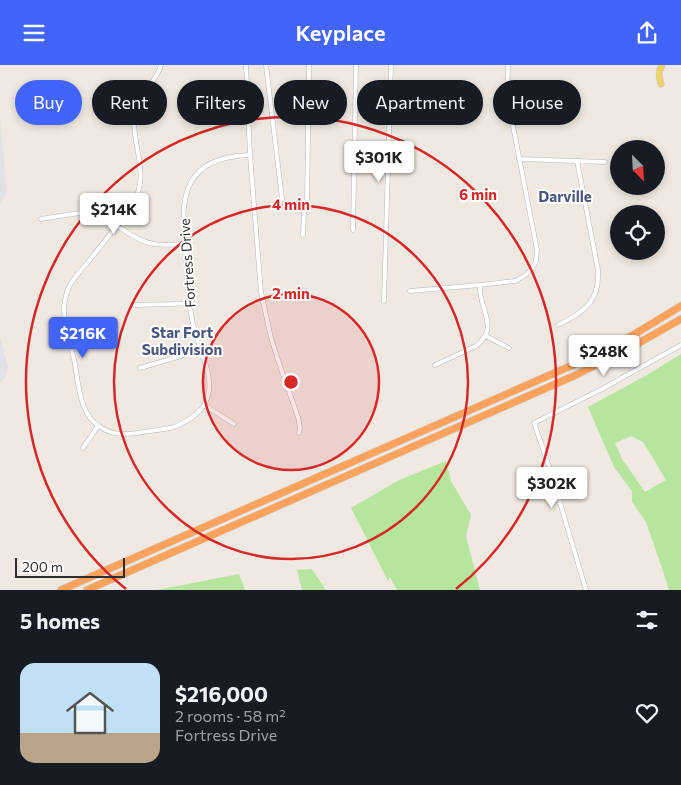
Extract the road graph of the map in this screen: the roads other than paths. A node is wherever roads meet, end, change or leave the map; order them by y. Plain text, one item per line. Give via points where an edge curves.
1 (161, 65) edge
2 (246, 65) edge
3 (266, 65) edge
4 (310, 65) edge
5 (356, 65) edge
6 (391, 65) edge
7 (508, 65) edge
8 (662, 65) edge
9 (661, 84) dead end
10 (250, 155) junction
11 (519, 159) junction
12 (577, 161) junction
13 (605, 162) dead end
14 (282, 199) dead end
15 (41, 219) dead end
16 (117, 225) junction
17 (352, 229) dead end
18 (303, 235) dead end
19 (185, 244) junction
20 (480, 285) junction
21 (410, 291) dead end
22 (384, 301) dead end
23 (189, 303) junction
24 (135, 305) dead end
25 (681, 306) edge
26 (681, 319) edge
27 (558, 325) dead end
28 (486, 336) junction
29 (681, 345) edge
30 (509, 348) dead end
31 (201, 349) junction
32 (435, 365) dead end
33 (140, 368) dead end
34 (204, 405) junction
35 (234, 424) dead end
36 (98, 426) junction
37 (298, 433) dead end
38 (83, 448) dead end
39 (61, 590) edge
40 (87, 590) edge
41 (586, 590) edge

1 - 16 street via 135,110 140,181 136,197
2 - 10 street
3 - 14 street
4 - 18 street
5 - 17 street
6 - 22 street
7 - 11 street via 507,95
8 - 9 main road via 658,75
10 - 19 street, Fortress Drive via 216,161 192,180 183,205
10 - 37 street via 262,298 271,338 300,422
11 - 12 street
11 - 20 street via 537,250 536,261 520,279
12 - 13 street
12 - 27 street via 598,282 587,307
15 - 16 street via 87,213 103,216
16 - 19 street via 149,244
16 - 36 street via 76,276 65,303 83,403
19 - 23 street, Fortress Drive
20 - 21 street
20 - 28 street via 488,323
23 - 24 street
23 - 31 street, Fortress Drive
25 - 39 highway via 633,335 574,364
26 - 40 highway via 576,375
28 - 30 street
28 - 32 street via 476,346
29 - 41 street via 534,423
31 - 33 street
31 - 34 street, Fortress Drive via 209,383
34 - 35 street
34 - 36 street via 187,421 164,429 123,435
36 - 38 street

